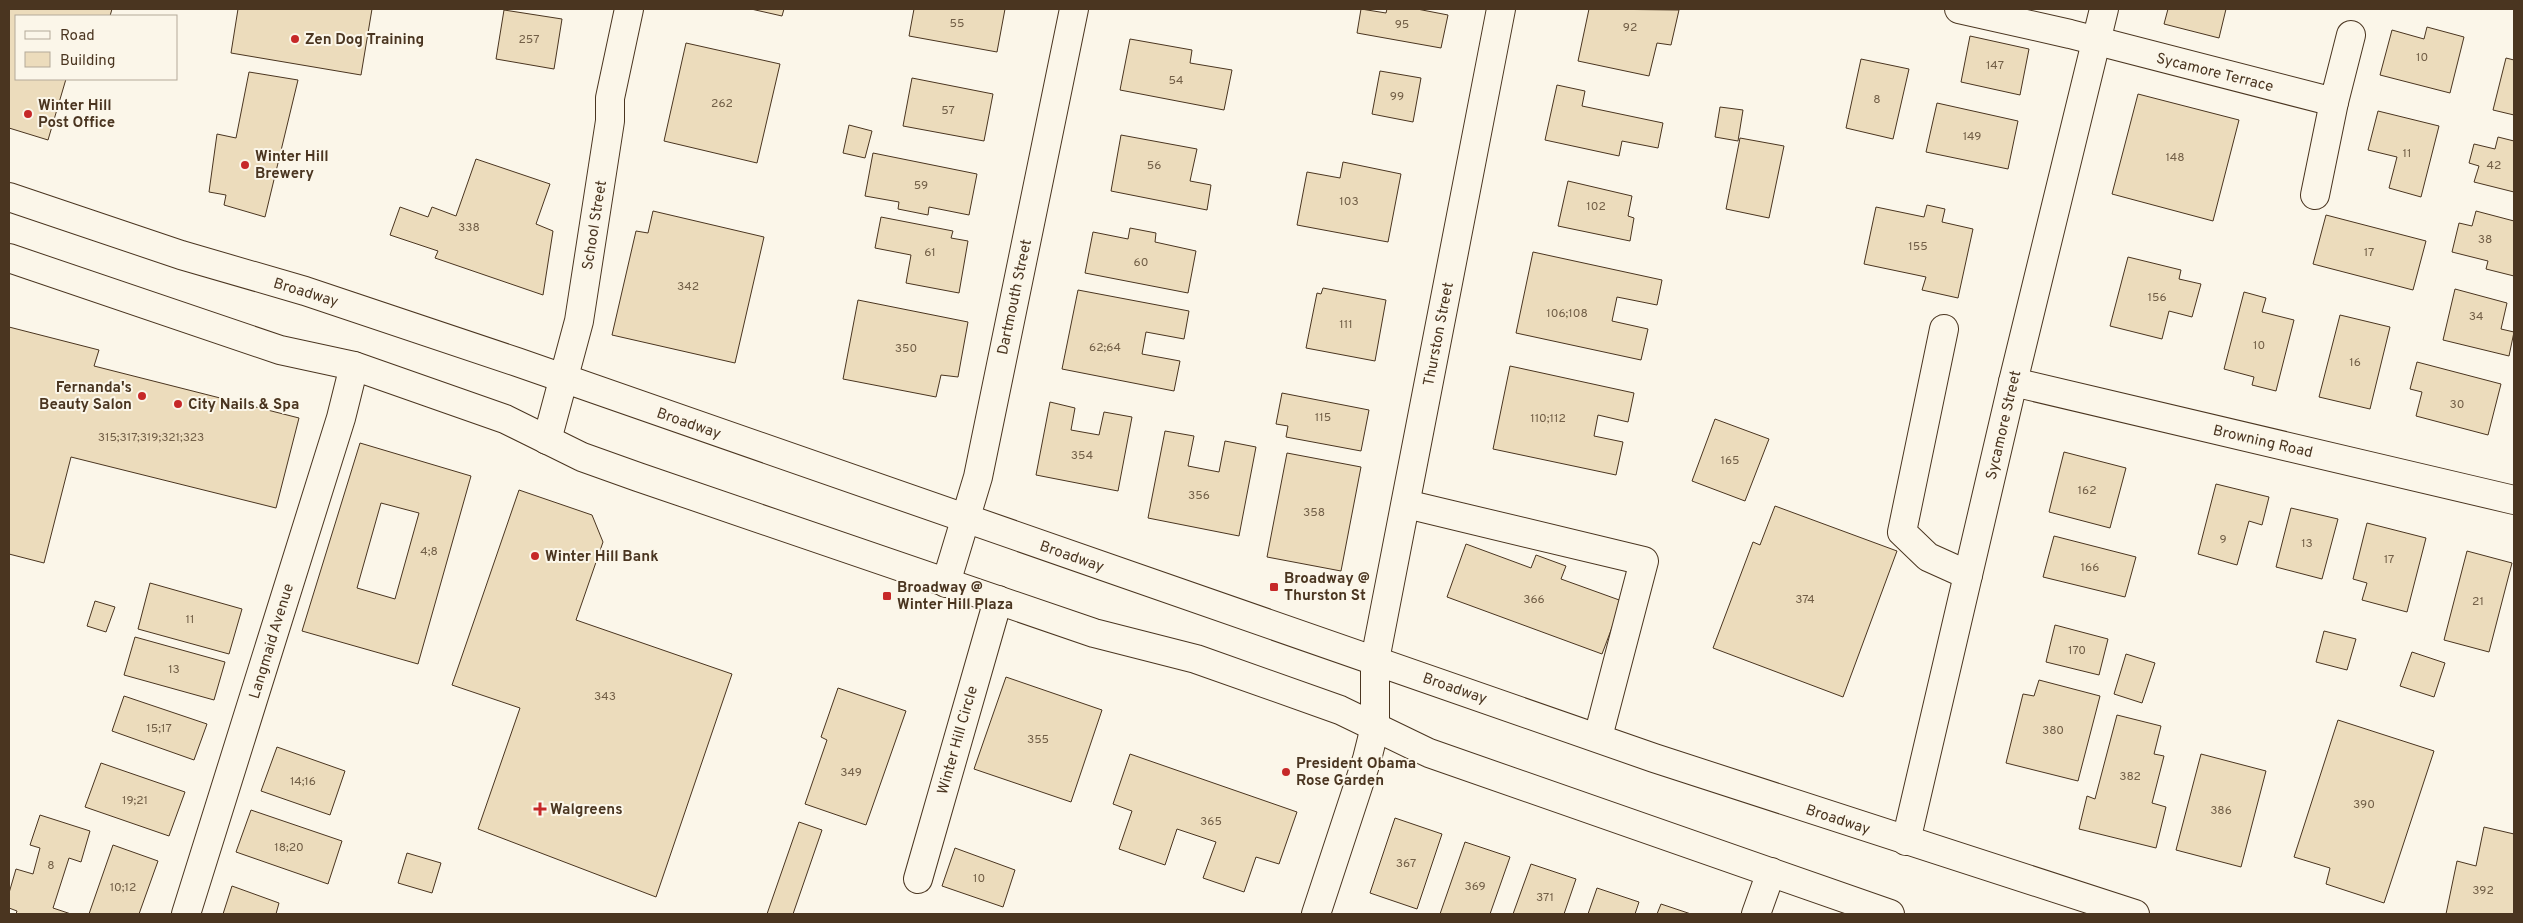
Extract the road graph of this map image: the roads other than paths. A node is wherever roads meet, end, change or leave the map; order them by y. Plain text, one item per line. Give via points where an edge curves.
1 (629, 9) edge
2 (1074, 9) edge
3 (1501, 9) edge
4 (1959, 9) edge
5 (2104, 9) edge
6 (2351, 35) dead end
7 (2096, 41) junction
8 (2334, 102) junction
9 (2315, 195) dead end
10 (9, 197) edge
11 (9, 258) edge
12 (1944, 329) dead end
13 (354, 366) junction
14 (564, 378) junction
15 (2013, 382) junction
16 (547, 440) junction
17 (2514, 500) edge
18 (1406, 504) junction
19 (965, 519) junction
20 (1968, 575) junction
21 (946, 582) junction
22 (998, 600) junction
23 (1375, 660) junction
24 (1374, 727) junction
25 (1598, 737) junction
26 (1906, 841) junction
27 (1771, 872) junction
28 (918, 879) dead end
29 (186, 914) edge
30 (1316, 914) edge
31 (1756, 914) edge
32 (1890, 914) edge
33 (2135, 914) edge

1 - 14 street, School Street via 610,98 610,122 579,321
2 - 19 street, Dartmouth Street via 978,477
3 - 18 street, Thurston Street
4 - 7 street, Sycamore Terrace
5 - 7 street, Sycamore Street
6 - 8 street
7 - 8 street, Sycamore Terrace
7 - 15 street, Sycamore Street
8 - 9 street
10 - 14 street, Broadway via 181,255 305,290
11 - 13 street via 280,350
12 - 20 street via 1902,532 1928,557
13 - 16 street via 505,419
13 - 29 street, Langmaid Avenue via 341,418
14 - 16 street, School Street
14 - 19 street, Broadway
15 - 17 street, Browning Road
15 - 20 street, Sycamore Street
16 - 21 street via 582,457
18 - 23 street, Thurston Street
18 - 25 street via 1644,561
19 - 21 street, Dartmouth Street
19 - 23 street, Broadway
20 - 26 street, Sycamore Street
21 - 22 street
22 - 24 street via 1094,633 1196,659 1340,710
22 - 28 street, Winter Hill Circle
23 - 24 street, Thurston Street
23 - 25 street, Broadway
24 - 27 street via 1429,754
24 - 30 street, Thurston Street via 1367,759
25 - 26 street, Broadway
26 - 33 street, Broadway
27 - 31 street
27 - 32 street

